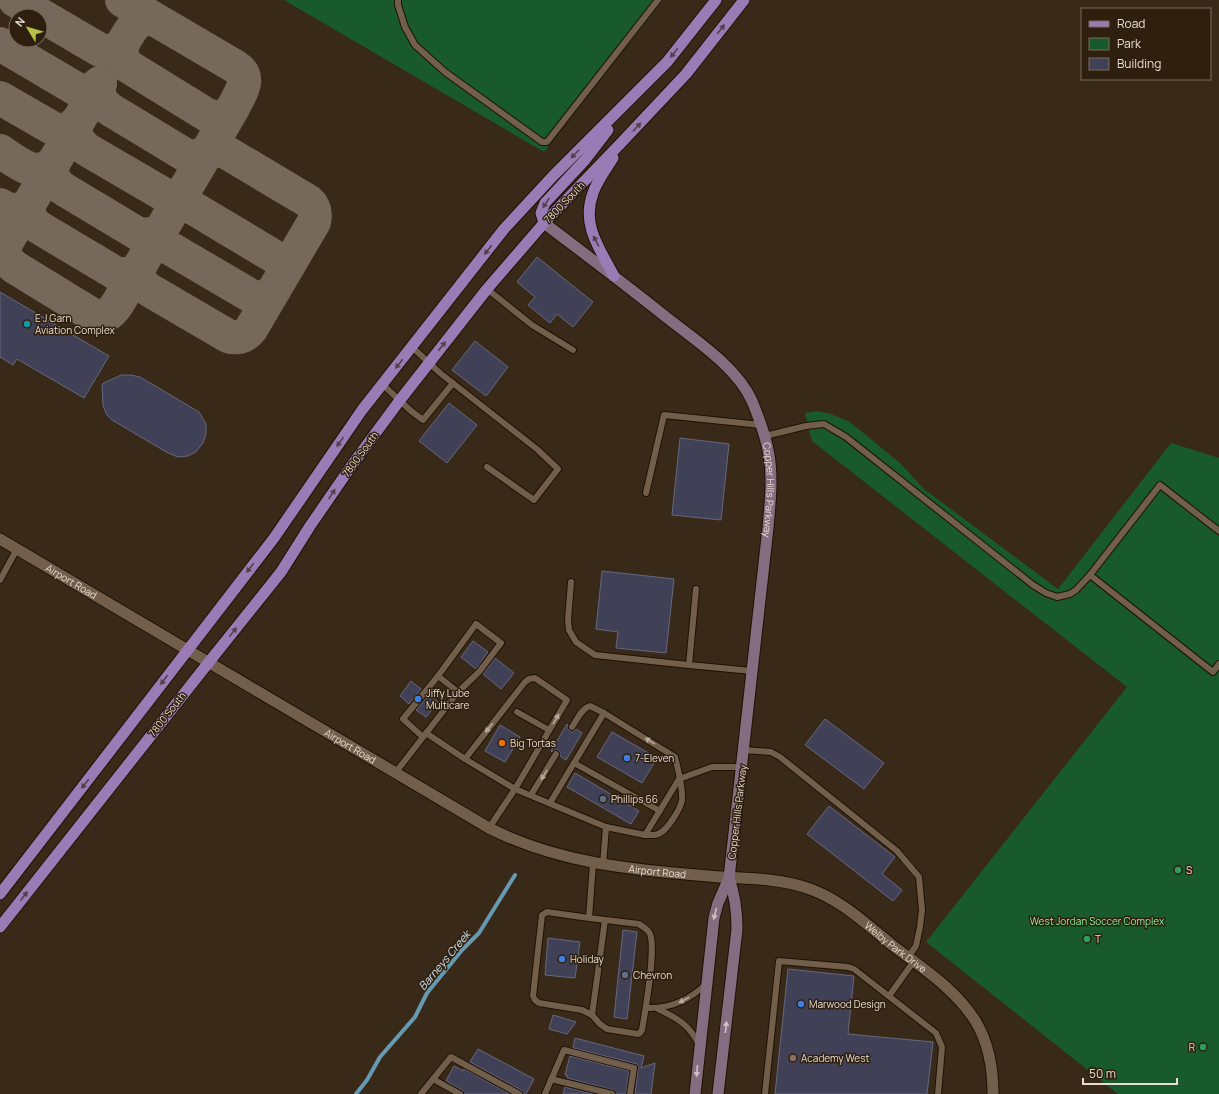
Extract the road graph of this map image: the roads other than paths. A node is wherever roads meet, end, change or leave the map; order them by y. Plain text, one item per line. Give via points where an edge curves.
1 (398, 0) edge
2 (658, 0) edge
3 (716, 0) edge
4 (744, 0) edge
5 (633, 98) junction
6 (621, 143) junction
7 (544, 223) junction
8 (614, 276) junction
9 (486, 289) junction
10 (412, 347) junction
11 (573, 350) dead end
12 (429, 362) junction
13 (453, 383) junction
14 (382, 384) junction
15 (400, 400) junction
16 (761, 425) junction
17 (764, 436) junction
18 (487, 467) dead end
19 (646, 494) dead end
20 (1219, 531) edge
21 (0, 539) edge
22 (17, 549) junction
23 (1090, 575) junction
24 (0, 580) edge
25 (571, 582) dead end
26 (696, 589) dead end
27 (187, 649) junction
28 (208, 662) junction
29 (1219, 664) edge
30 (689, 665) junction
31 (752, 671) junction
32 (438, 676) junction
33 (458, 692) junction
34 (517, 712) dead end
35 (604, 713) junction
36 (572, 727) dead end
37 (549, 730) junction
38 (424, 735) junction
39 (744, 750) junction
40 (556, 754) dead end
41 (465, 758) junction
42 (574, 763) junction
43 (742, 767) junction
44 (396, 772) junction
45 (680, 779) junction
46 (515, 789) junction
47 (531, 795) junction
48 (550, 803) junction
49 (660, 811) junction
50 (606, 827) junction
51 (488, 828) junction
52 (645, 835) junction
53 (598, 864) junction
54 (729, 878) junction
55 (4, 882) edge
56 (0, 894) edge
57 (589, 918) junction
58 (605, 920) junction
59 (0, 927) edge
60 (911, 959) junction
61 (707, 983) junction
62 (889, 996) junction
63 (646, 1008) junction
64 (658, 1009) junction
65 (592, 1015) junction
66 (699, 1047) junction
67 (433, 1079) junction
68 (551, 1079) junction
69 (421, 1094) edge
70 (460, 1094) edge
71 (519, 1094) edge
72 (545, 1094) edge
73 (612, 1094) edge
74 (630, 1094) edge
75 (695, 1094) edge
76 (718, 1094) edge
77 (765, 1094) edge
78 (938, 1094) edge
79 (993, 1094) edge

1 - 2 lane via 405,27 415,45 446,72 542,142 547,142
3 -> 5 main road via 667,62
6 -> 4 main road, 7800 South via 686,74
5 -> 7 main road via 585,160 545,203 541,213
5 -> 10 main road via 553,176 504,229
6 - 7 main road, 7800 South
8 -> 6 main road via 593,235 589,206 593,192
7 - 8 main road, Copper Hills Parkway
7 - 9 main road, 7800 South
8 - 16 main road, Copper Hills Parkway via 719,359 738,378 751,399
9 - 11 lane via 532,325
12 -> 9 main road, 7800 South
10 - 12 lane
10 -> 14 main road
12 - 13 lane
12 - 15 main road, 7800 South
13 - 15 lane via 423,420
13 - 18 lane via 538,450 558,469 534,500
14 - 15 lane
14 -> 27 main road via 274,538
28 -> 15 main road, 7800 South via 281,572 348,471
16 - 17 main road, Copper Hills Parkway
16 - 19 lane via 664,415
17 - 23 lane via 824,424 846,437 1051,596 1070,594
17 - 31 main road, Copper Hills Parkway via 769,456 770,491
20 - 23 lane via 1160,485
21 - 22 street, Airport Road
22 - 24 lane
22 - 27 street, Airport Road
23 - 29 lane via 1213,672
25 - 30 lane via 568,620 569,630 576,642 595,655
26 - 30 lane
27 - 28 street, Airport Road
27 -> 55 main road
28 - 44 street, Airport Road
59 -> 28 main road, 7800 South
30 - 31 lane
31 - 39 main road, Copper Hills Parkway
32 - 33 lane
32 - 33 lane via 476,624 501,643 480,672
32 - 38 lane via 403,719
33 - 38 lane
34 - 37 lane
35 - 36 lane via 587,706
35 - 42 lane
45 -> 35 lane via 676,757
37 -> 41 lane via 567,700 534,678 529,679
37 - 46 lane
38 - 41 lane
38 - 44 lane
39 - 43 main road, Copper Hills Parkway
39 - 60 lane via 771,752 780,757 898,851 920,877 922,910 916,946
40 -> 47 lane
41 - 46 lane
42 - 48 lane
42 - 49 lane
43 - 45 lane via 712,766
43 - 54 main road, Copper Hills Parkway
44 - 51 street, Airport Road
45 - 49 lane
45 - 52 lane via 682,800 669,824 660,834
46 - 47 lane
46 - 51 lane
47 - 48 lane
48 - 50 lane
49 - 52 lane
50 - 52 lane
50 - 53 lane
51 - 53 street, Airport Road via 538,849
53 - 54 street, Airport Road
53 - 57 lane
54 - 60 street, Welby Park Drive via 764,879 814,891 850,912
54 -> 61 main road, Copper Hills Parkway via 714,918
76 -> 54 main road, Copper Hills Parkway via 736,929 736,903
55 - 56 main road
57 - 58 lane
57 - 65 lane via 547,912 542,915 533,996 539,1003 582,1010
58 - 63 lane via 639,924 650,933 652,951
58 - 65 lane
60 - 62 lane
60 - 79 street, Welby Park Drive via 958,998 977,1024 988,1051
61 -> 64 lane via 689,998
61 - 66 main road, Copper Hills Parkway
62 - 77 lane via 848,967 779,961
62 - 78 lane via 936,1033 942,1048
63 - 64 lane
63 - 65 lane via 642,1030 638,1034 607,1030
64 - 66 lane via 682,1022
66 -> 75 main road, Copper Hills Parkway
67 - 69 lane
67 - 70 lane
67 - 71 lane via 451,1057
68 - 72 lane
68 - 73 lane
68 - 74 lane via 564,1050 634,1068

